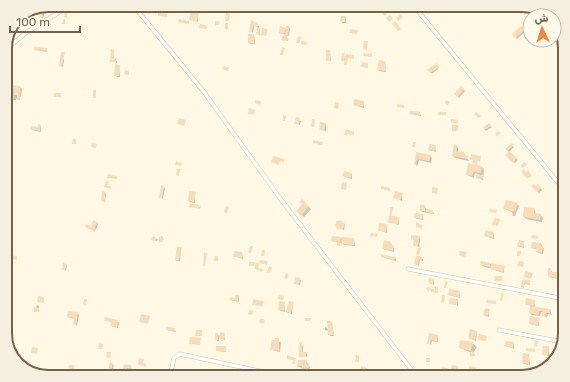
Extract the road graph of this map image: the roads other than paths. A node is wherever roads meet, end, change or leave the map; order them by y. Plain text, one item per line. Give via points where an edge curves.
1 (60, 12) edge
2 (139, 12) edge
3 (419, 12) edge
4 (12, 44) edge
5 (558, 182) edge
6 (408, 269) dead end
7 (558, 298) edge
8 (499, 330) dead end
9 (557, 341) edge
10 (171, 370) edge
11 (251, 370) edge
12 (412, 370) edge

1 - 4 street
2 - 12 street via 204,92 282,201
3 - 5 street
6 - 7 street
8 - 9 street
10 - 11 street via 174,358 180,354

